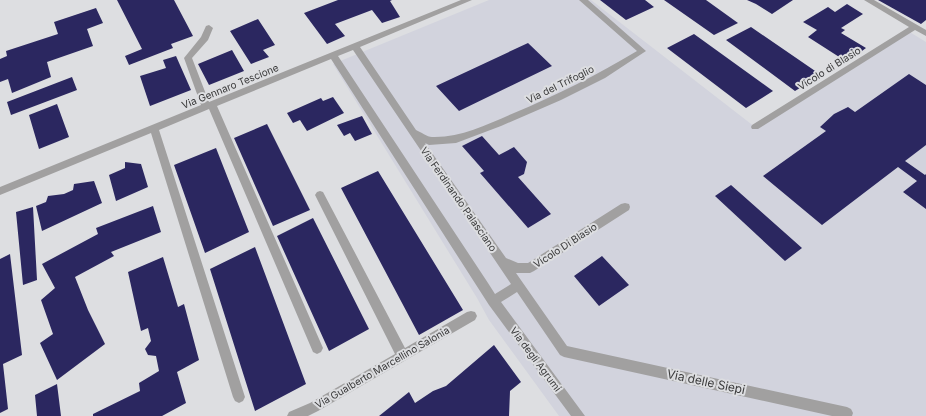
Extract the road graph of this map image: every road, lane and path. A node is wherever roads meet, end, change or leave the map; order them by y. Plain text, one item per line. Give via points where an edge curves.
1 (468, 0) edge
2 (583, 0) edge
3 (868, 0) edge
4 (915, 27) junction
5 (209, 28) dead end
6 (925, 31) edge
7 (355, 46) junction
8 (333, 55) junction
9 (209, 106) junction
10 (755, 127) dead end
11 (154, 129) junction
12 (412, 131) junction
13 (0, 191) edge
14 (320, 195) dead end
15 (625, 207) dead end
16 (502, 261) junction
17 (519, 285) junction
18 (493, 301) junction
19 (471, 316) dead end
20 (317, 348) dead end
21 (564, 351) joint
22 (402, 355) junction
23 (239, 397) dead end
24 (847, 413) dead end
25 (293, 416) edge
26 (579, 416) edge

1 - 7 street, Via Gennaro Tescione
2 - 12 street, Via del Trifoglio via 642,51 602,76 558,98 456,139 429,141
3 - 4 street
4 - 6 street
4 - 10 street, Vicolo di Blasio
5 - 9 street via 205,38 188,58
7 - 8 street, Via Gennaro Tescione
7 - 12 street, Via Ferdinando Palasciano
8 - 9 street, Via Gennaro Tescione
8 - 18 street
9 - 11 street, Via Gennaro Tescione
9 - 20 street
11 - 13 street, Via Gennaro Tescione
11 - 23 street
12 - 16 street, Via Ferdinando Palasciano
14 - 22 street
15 - 16 street, Vicolo Di Blasio via 530,268 517,268
16 - 17 street, Via Ferdinando Palasciano
17 - 18 street
17 - 21 street, Via Ferdinando Palasciano
18 - 26 street, Via degli Agrumi
19 - 22 street, Via Gualberto Marcellino Salonia
21 - 24 street, Via delle Siepi
22 - 25 street, Via Gualberto Marcellino Salonia via 314,407

